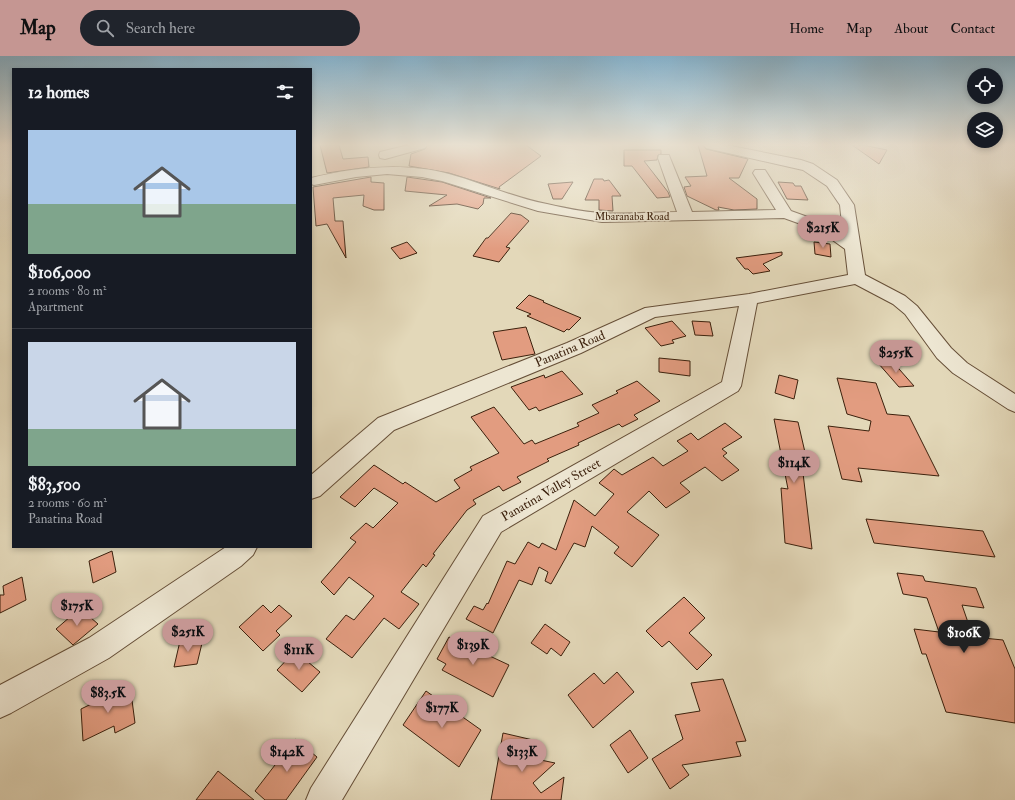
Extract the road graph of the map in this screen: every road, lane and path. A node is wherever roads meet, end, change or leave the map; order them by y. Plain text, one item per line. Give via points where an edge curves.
1 (321, 180) edge
2 (453, 180) edge
3 (672, 180) edge
4 (764, 180) edge
5 (827, 180) edge
6 (314, 181) dead end
7 (786, 214) junction
8 (686, 216) junction
9 (852, 246) junction
10 (857, 278) junction
11 (749, 299) junction
12 (1015, 404) edge
13 (312, 488) edge
14 (243, 548) edge
15 (0, 702) edge
16 (323, 800) edge

1 - 6 street, Mbaranaba Road
2 - 8 street, Mbaranaba Road via 543,208 586,216
3 - 8 street
4 - 7 street
5 - 9 street via 847,205
7 - 8 street, Mbaranaba Road
7 - 9 street, Mbaranaba Road via 825,228
9 - 10 street
10 - 11 street, Panatina Road
10 - 12 street via 899,300 911,310 944,353 955,363
11 - 13 street, Panatina Road via 651,312 574,348 386,424
11 - 16 street, Panatina Valley Street via 731,386 492,524
14 - 15 street via 99,648

